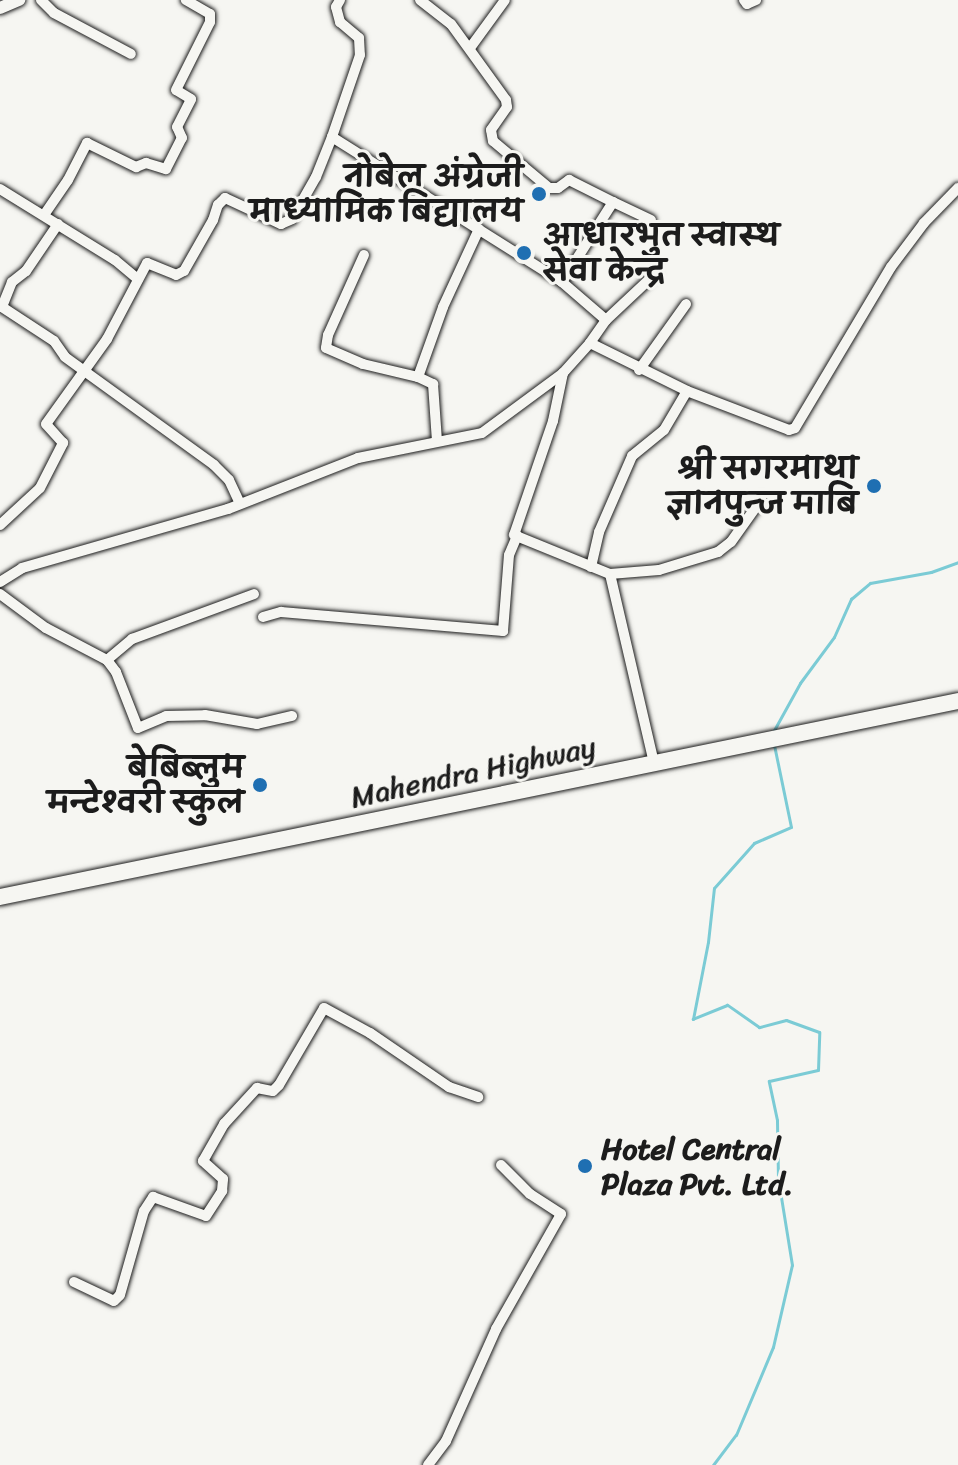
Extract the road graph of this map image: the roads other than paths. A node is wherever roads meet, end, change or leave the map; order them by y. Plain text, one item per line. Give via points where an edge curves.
1 (19, 0) edge
2 (41, 0) edge
3 (186, 0) edge
4 (340, 0) edge
5 (420, 0) edge
6 (505, 0) edge
7 (744, 0) edge
8 (756, 0) edge
9 (0, 8) edge
10 (470, 48) junction
11 (131, 54) dead end
12 (332, 137) junction
13 (958, 188) edge
14 (0, 189) edge
15 (613, 202) junction
16 (44, 215) junction
17 (651, 220) dead end
18 (58, 224) junction
19 (479, 229) junction
20 (364, 255) dead end
21 (655, 274) dead end
22 (138, 279) junction
23 (562, 282) junction
24 (686, 304) dead end
25 (606, 320) junction
26 (590, 343) junction
27 (83, 370) junction
28 (639, 370) junction
29 (563, 373) junction
30 (418, 377) junction
31 (687, 391) junction
32 (437, 441) junction
33 (761, 500) dead end
34 (240, 504) junction
35 (0, 525) edge
36 (517, 536) junction
37 (591, 567) junction
38 (610, 574) junction
39 (0, 582) edge
40 (0, 594) edge
41 (254, 594) dead end
42 (263, 617) dead end
43 (107, 660) junction
44 (958, 701) edge
45 (292, 716) dead end
46 (654, 763) junction
47 (0, 897) edge
48 (478, 1097) dead end
49 (501, 1165) dead end
50 (74, 1282) dead end
51 (428, 1465) edge

1 - 9 street
2 - 11 street via 54,13
3 - 16 street via 210,14 210,22 176,90 191,99 177,127 182,138 166,169 146,163 136,167 87,143
4 - 12 street via 340,22 359,38 360,55
5 - 10 street via 451,24
6 - 10 street
7 - 8 street
10 - 15 street via 506,100 507,107 491,130 493,141 549,188 569,180
12 - 19 street
12 - 22 street via 292,219 281,224 225,198 184,271 176,275 147,263
13 - 31 street via 891,267 793,431
14 - 16 street
15 - 17 street
15 - 23 street
16 - 18 street
18 - 22 street
18 - 27 street via 26,271 12,282 2,307 54,341
19 - 23 street
19 - 30 street
20 - 30 street via 326,348 363,364
21 - 25 street
22 - 27 street via 107,339
23 - 25 street
24 - 28 street
25 - 26 street
26 - 28 street
26 - 29 street
27 - 34 street via 214,465 229,480
27 - 35 street via 46,424 63,443 40,488
28 - 31 street
29 - 32 street via 482,433
29 - 36 street
30 - 32 street via 436,388
31 - 37 street via 664,430 632,456 599,532
32 - 34 street via 358,458
33 - 38 street via 718,552 659,570
34 - 39 street via 22,568
36 - 37 street
36 - 42 street via 509,555 503,631 281,612
37 - 38 street
38 - 46 street
40 - 43 street via 46,628
41 - 43 street via 132,639
43 - 45 street via 138,728 166,716 205,715 257,724
44 - 46 highway, Mahendra Highway
46 - 47 highway, Mahendra Highway
48 - 50 street via 449,1087 324,1008 279,1085 273,1091 257,1088 224,1124 203,1161 223,1179 222,1191 206,1216 153,1197 144,1211 120,1295 114,1301
49 - 51 street via 530,1194 561,1214 496,1329 446,1441

